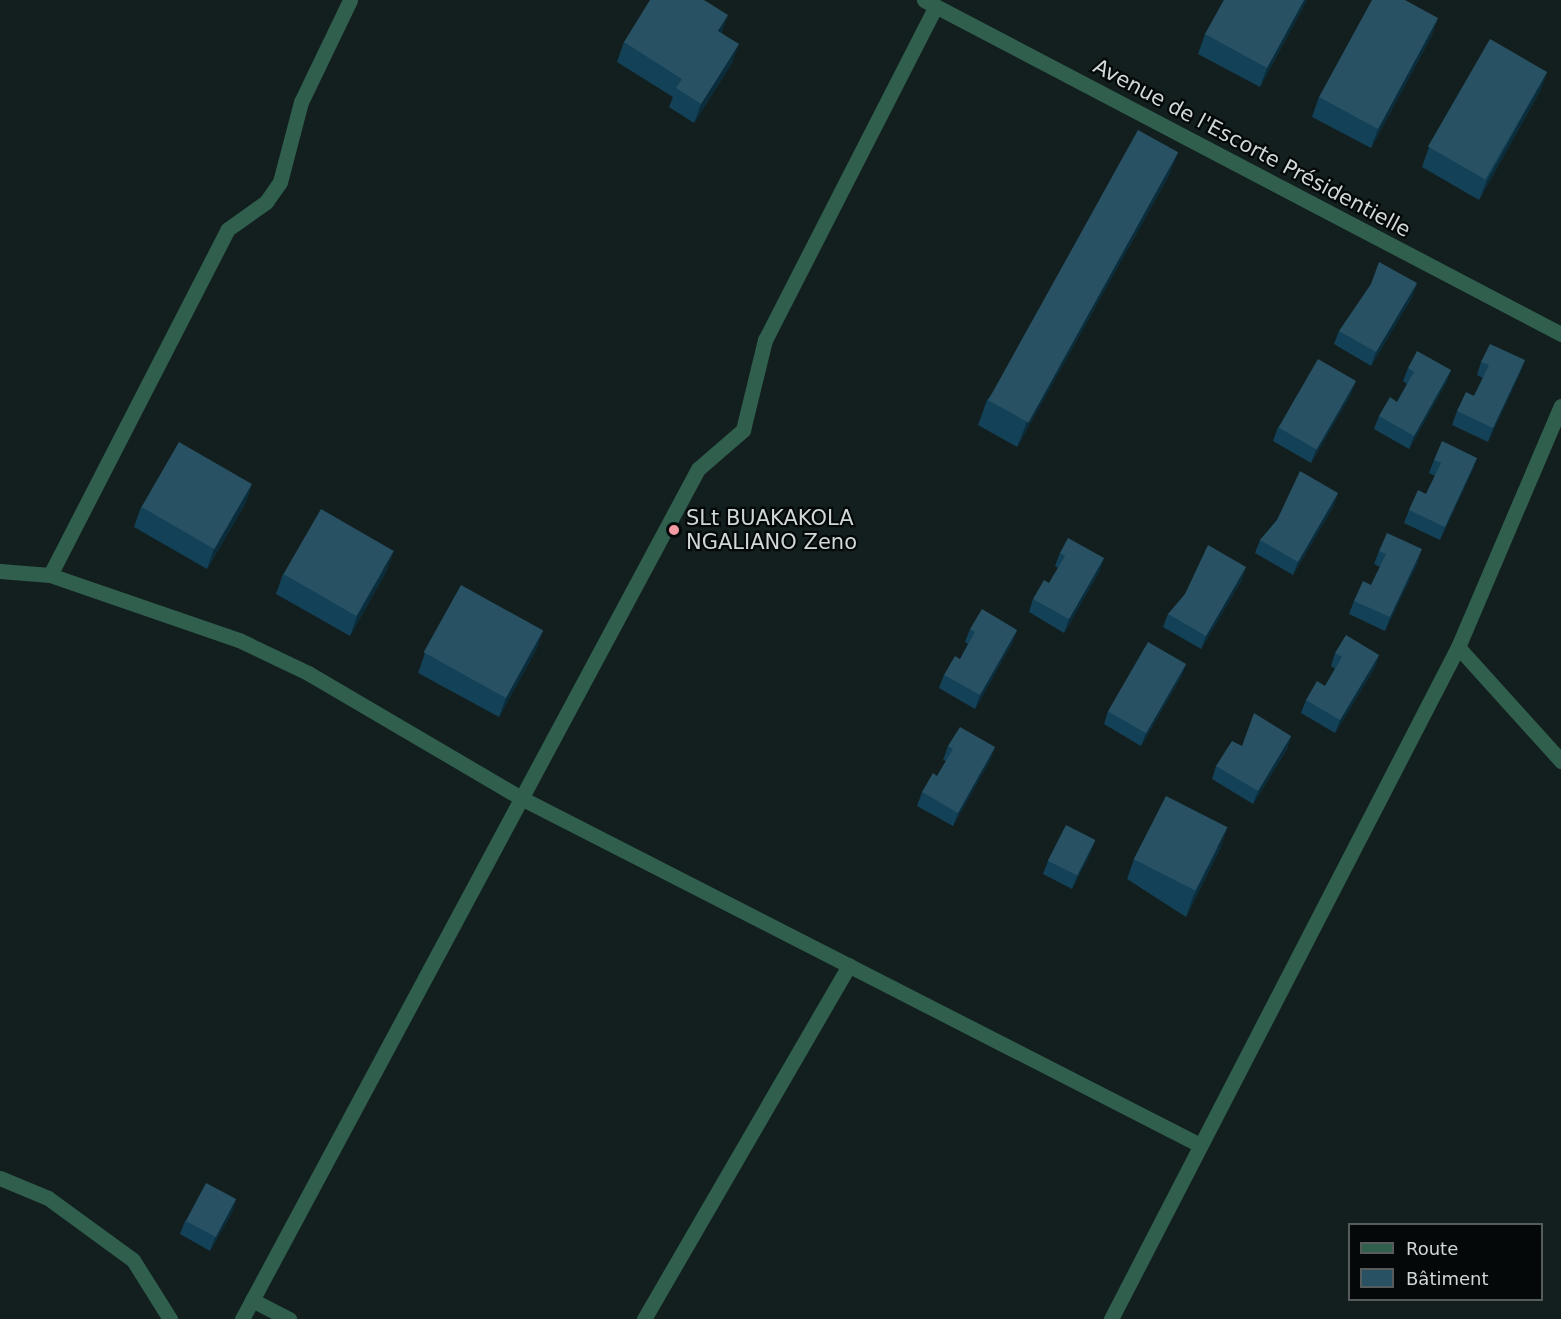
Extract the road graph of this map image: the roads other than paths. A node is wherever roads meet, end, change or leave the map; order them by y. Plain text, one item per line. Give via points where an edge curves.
1 (350, 0) edge
2 (930, 3) edge
3 (1561, 334) edge
4 (1561, 406) edge
5 (0, 571) edge
6 (50, 575) junction
7 (1458, 647) junction
8 (1561, 760) edge
9 (523, 799) junction
10 (849, 965) junction
11 (1198, 1144) junction
12 (0, 1178) edge
13 (252, 1300) junction
14 (170, 1319) edge
15 (242, 1319) edge
16 (289, 1319) edge
17 (644, 1319) edge
18 (1111, 1319) edge

1 - 6 street via 301,102 280,182 266,202 228,229
2 - 3 street, Avenue de l'Escorte Présidentielle
2 - 9 street via 765,340 743,430 698,469
4 - 7 street
5 - 6 street
6 - 9 street via 259,650
7 - 8 street
7 - 11 street
9 - 10 street
9 - 13 street
10 - 11 street
10 - 17 street
11 - 18 street
12 - 14 street via 48,1198 133,1260
13 - 15 street
13 - 16 street

